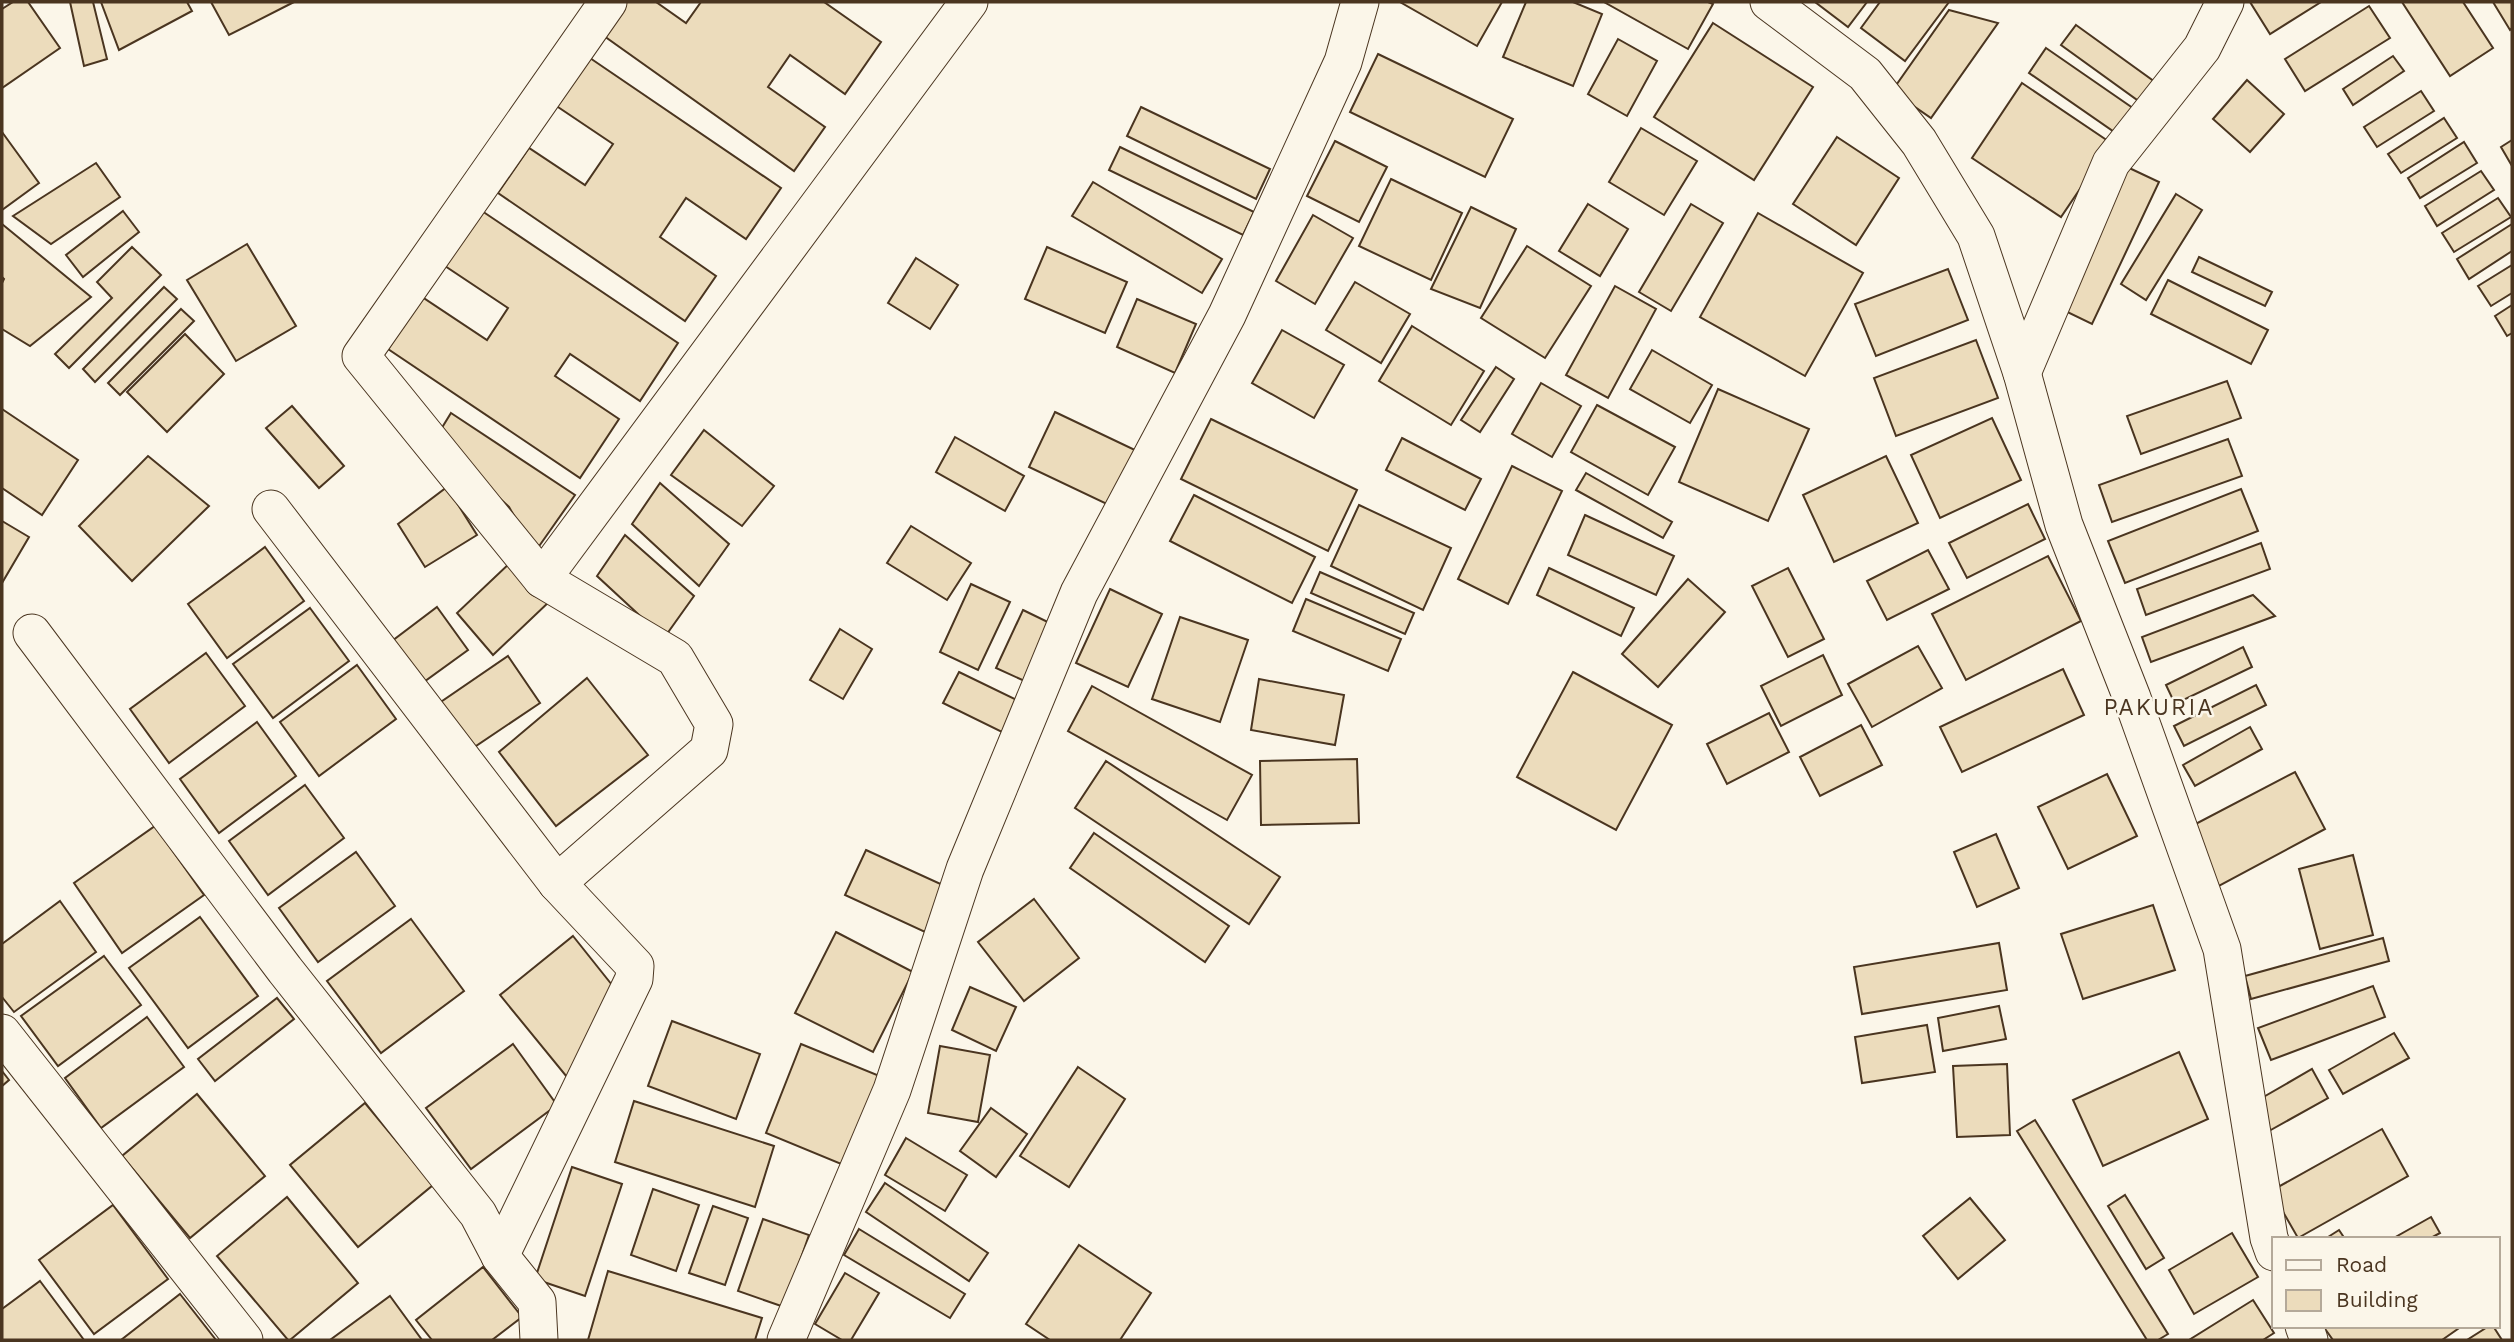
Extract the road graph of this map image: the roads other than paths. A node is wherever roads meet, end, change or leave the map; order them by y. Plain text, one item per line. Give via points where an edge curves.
1 (608, 2) edge
2 (969, 2) edge
3 (1360, 2) edge
4 (1769, 2) edge
5 (2225, 2) edge
6 (2022, 373) junction
7 (271, 509) dead end
8 (542, 579) junction
9 (32, 633) dead end
10 (556, 883) junction
11 (2, 1033) edge
12 (2272, 1246) edge
13 (500, 1256) junction
14 (244, 1340) edge
15 (539, 1340) edge
16 (786, 1340) edge

1 - 8 street via 361,356
2 - 8 street
3 - 16 street via 1343,62 1227,315 1079,593 965,869 892,1090
4 - 6 street via 1865,74 1919,142 1976,236
5 - 6 street via 2202,48 2111,163
6 - 12 street via 2064,525 2222,949
7 - 10 street
8 - 10 street via 675,658 714,724 709,750
9 - 13 street via 285,970 478,1214
10 - 13 street via 635,966 634,979
11 - 14 street
13 - 15 street via 537,1302

